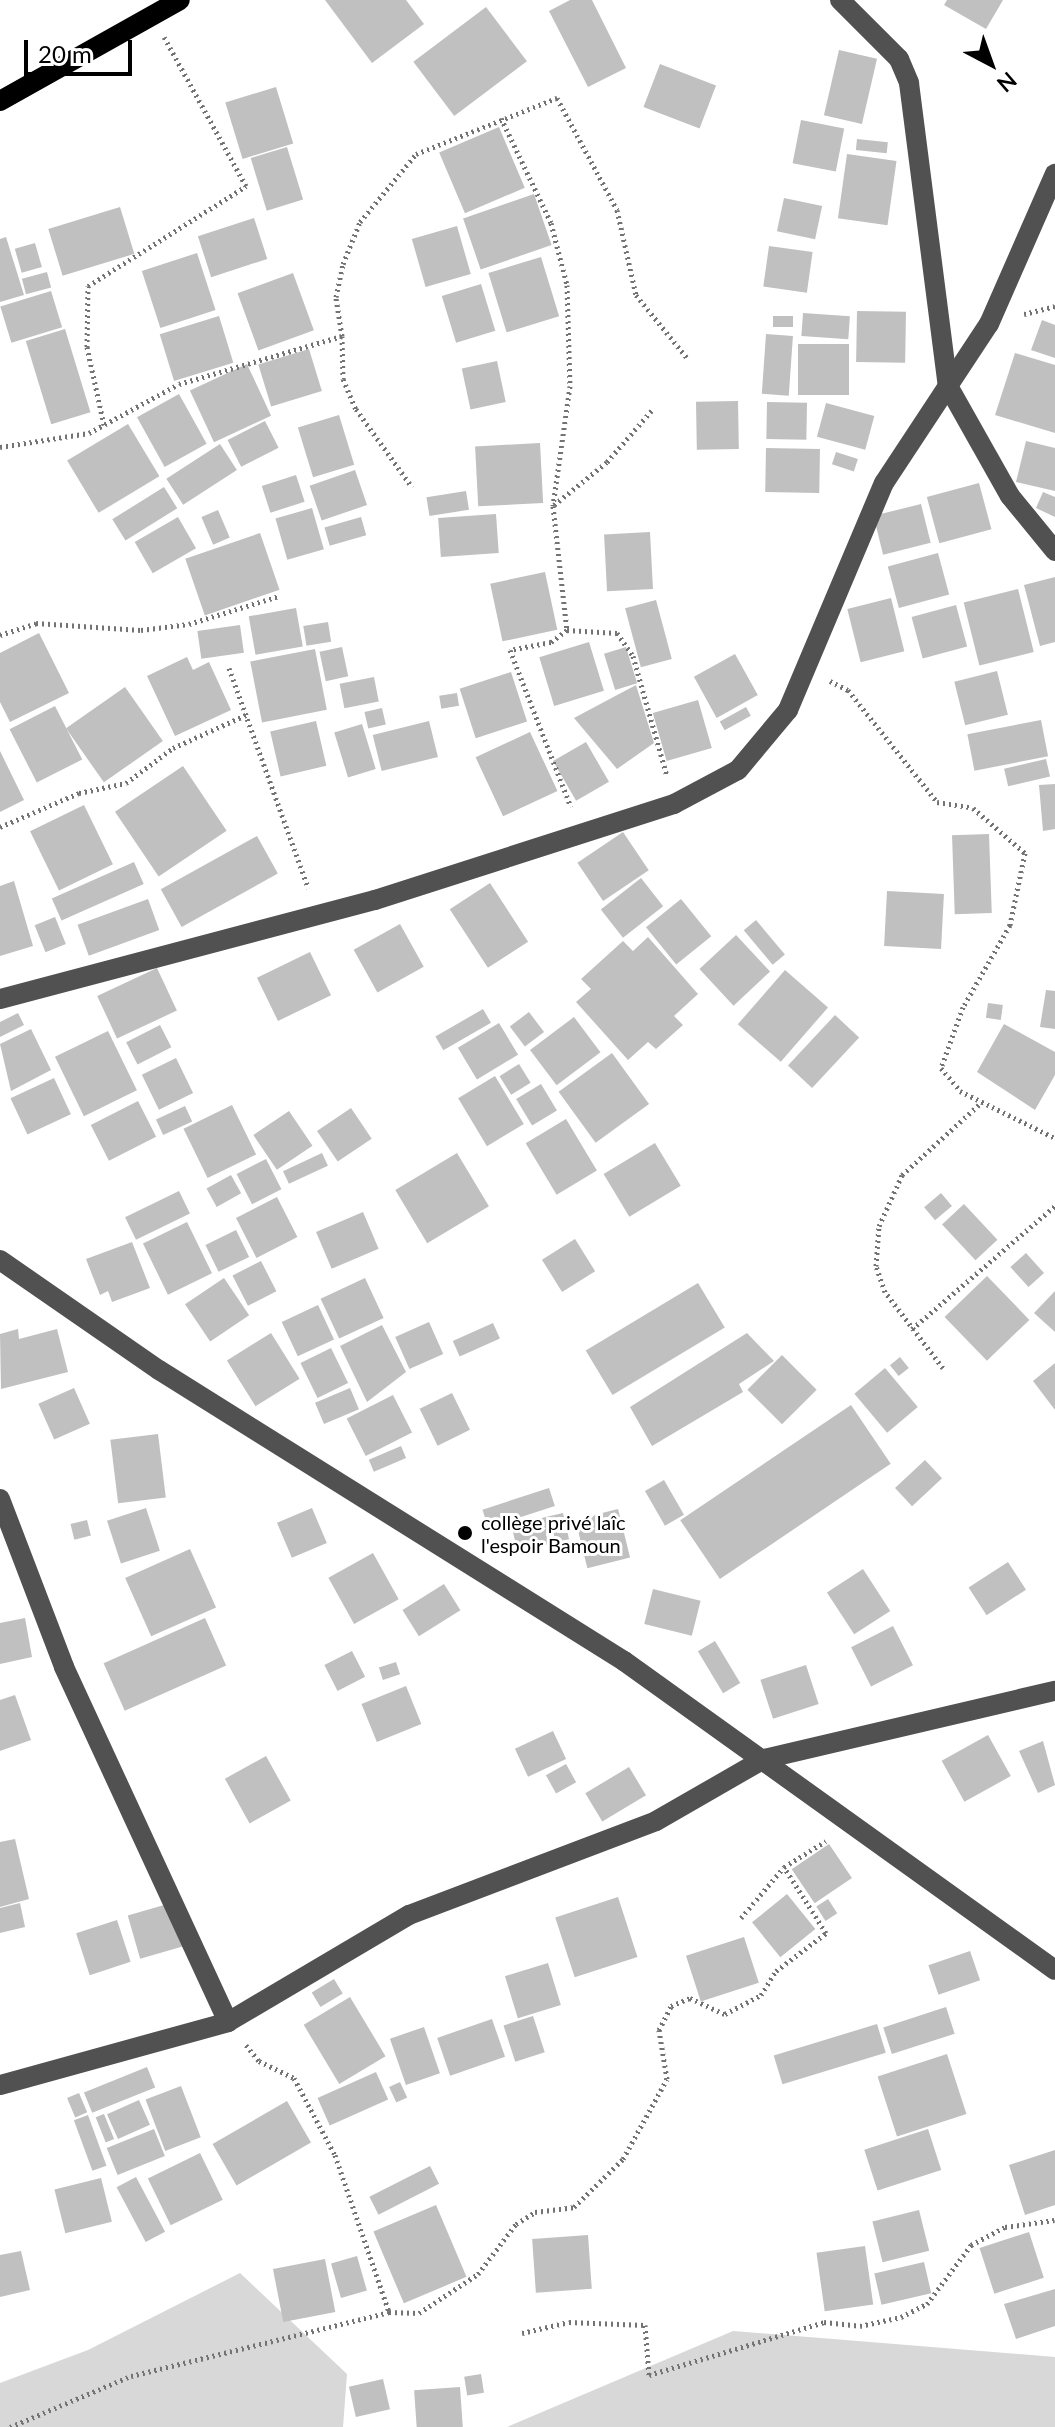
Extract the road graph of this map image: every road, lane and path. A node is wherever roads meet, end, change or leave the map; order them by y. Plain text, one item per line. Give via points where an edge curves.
1 (180, 0) edge
2 (840, 0) edge
3 (155, 17) junction
4 (0, 101) edge
5 (501, 118) junction
6 (1055, 174) edge
7 (342, 336) junction
8 (688, 359) dead end
9 (948, 386) junction
10 (652, 410) dead end
11 (104, 425) junction
12 (0, 447) edge
13 (412, 487) dead end
14 (553, 506) junction
15 (1055, 551) edge
16 (279, 596) dead end
17 (567, 630) junction
18 (0, 635) edge
19 (804, 667) junction
20 (229, 668) dead end
21 (248, 714) junction
22 (674, 804) junction
23 (0, 827) edge
24 (582, 833) junction
25 (318, 916) junction
26 (0, 999) edge
27 (982, 1102) junction
28 (1055, 1138) edge
29 (1055, 1206) edge
30 (0, 1260) edge
31 (912, 1329) junction
32 (943, 1368) dead end
33 (0, 1499) edge
34 (1055, 1691) edge
35 (764, 1759) junction
36 (851, 1826) junction
37 (784, 1867) junction
38 (741, 1918) dead end
39 (1055, 1970) edge
40 (228, 2022) junction
41 (0, 2085) edge
42 (1055, 2220) edge
43 (389, 2312) junction
44 (522, 2333) dead end
45 (10, 2427) edge

1 - 3 main road
2 - 9 street via 899,59 909,83
3 - 4 main road
3 - 11 path via 246,186 88,286 87,347
5 - 7 path via 416,154 360,222 336,297
5 - 8 path via 557,98 617,210 636,295
5 - 14 path via 551,223 567,285 570,386
6 - 9 street via 989,324
7 - 11 path via 179,384
7 - 13 path via 343,379 352,399
9 - 15 street via 1010,496
9 - 19 street via 884,483
10 - 14 path via 607,462
11 - 12 path
14 - 17 path
16 - 18 path via 189,624 141,630 36,623
17 - 22 path via 617,633 633,656
17 - 24 path via 551,642 510,650
19 - 22 street via 788,710 738,770
19 - 27 path via 848,690 937,802 973,808 1025,853 1010,925 963,1007 941,1068 960,1091
20 - 21 path
21 - 23 path via 173,748 126,783 79,793
21 - 25 path
22 - 24 street
24 - 25 street
25 - 26 street
27 - 28 path
27 - 31 path via 902,1175 879,1226 876,1266
29 - 31 path
30 - 35 street via 159,1370 624,1661
31 - 32 path
33 - 40 street via 64,1667
34 - 35 street
35 - 36 street
35 - 40 street via 656,1821 409,1915
36 - 37 path
36 - 39 street
37 - 38 path
37 - 43 path via 826,1933 776,1971 761,1995 725,2014 690,1998 671,2006 659,2030 667,2079 623,2159 574,2207 535,2212 516,2224 478,2274 442,2298 419,2313
40 - 41 street
40 - 43 path via 259,2061 294,2078 355,2196
42 - 44 path via 1005,2227 971,2245 927,2304 901,2317 860,2326 824,2322 649,2375 645,2325 569,2322
43 - 45 path via 131,2376

